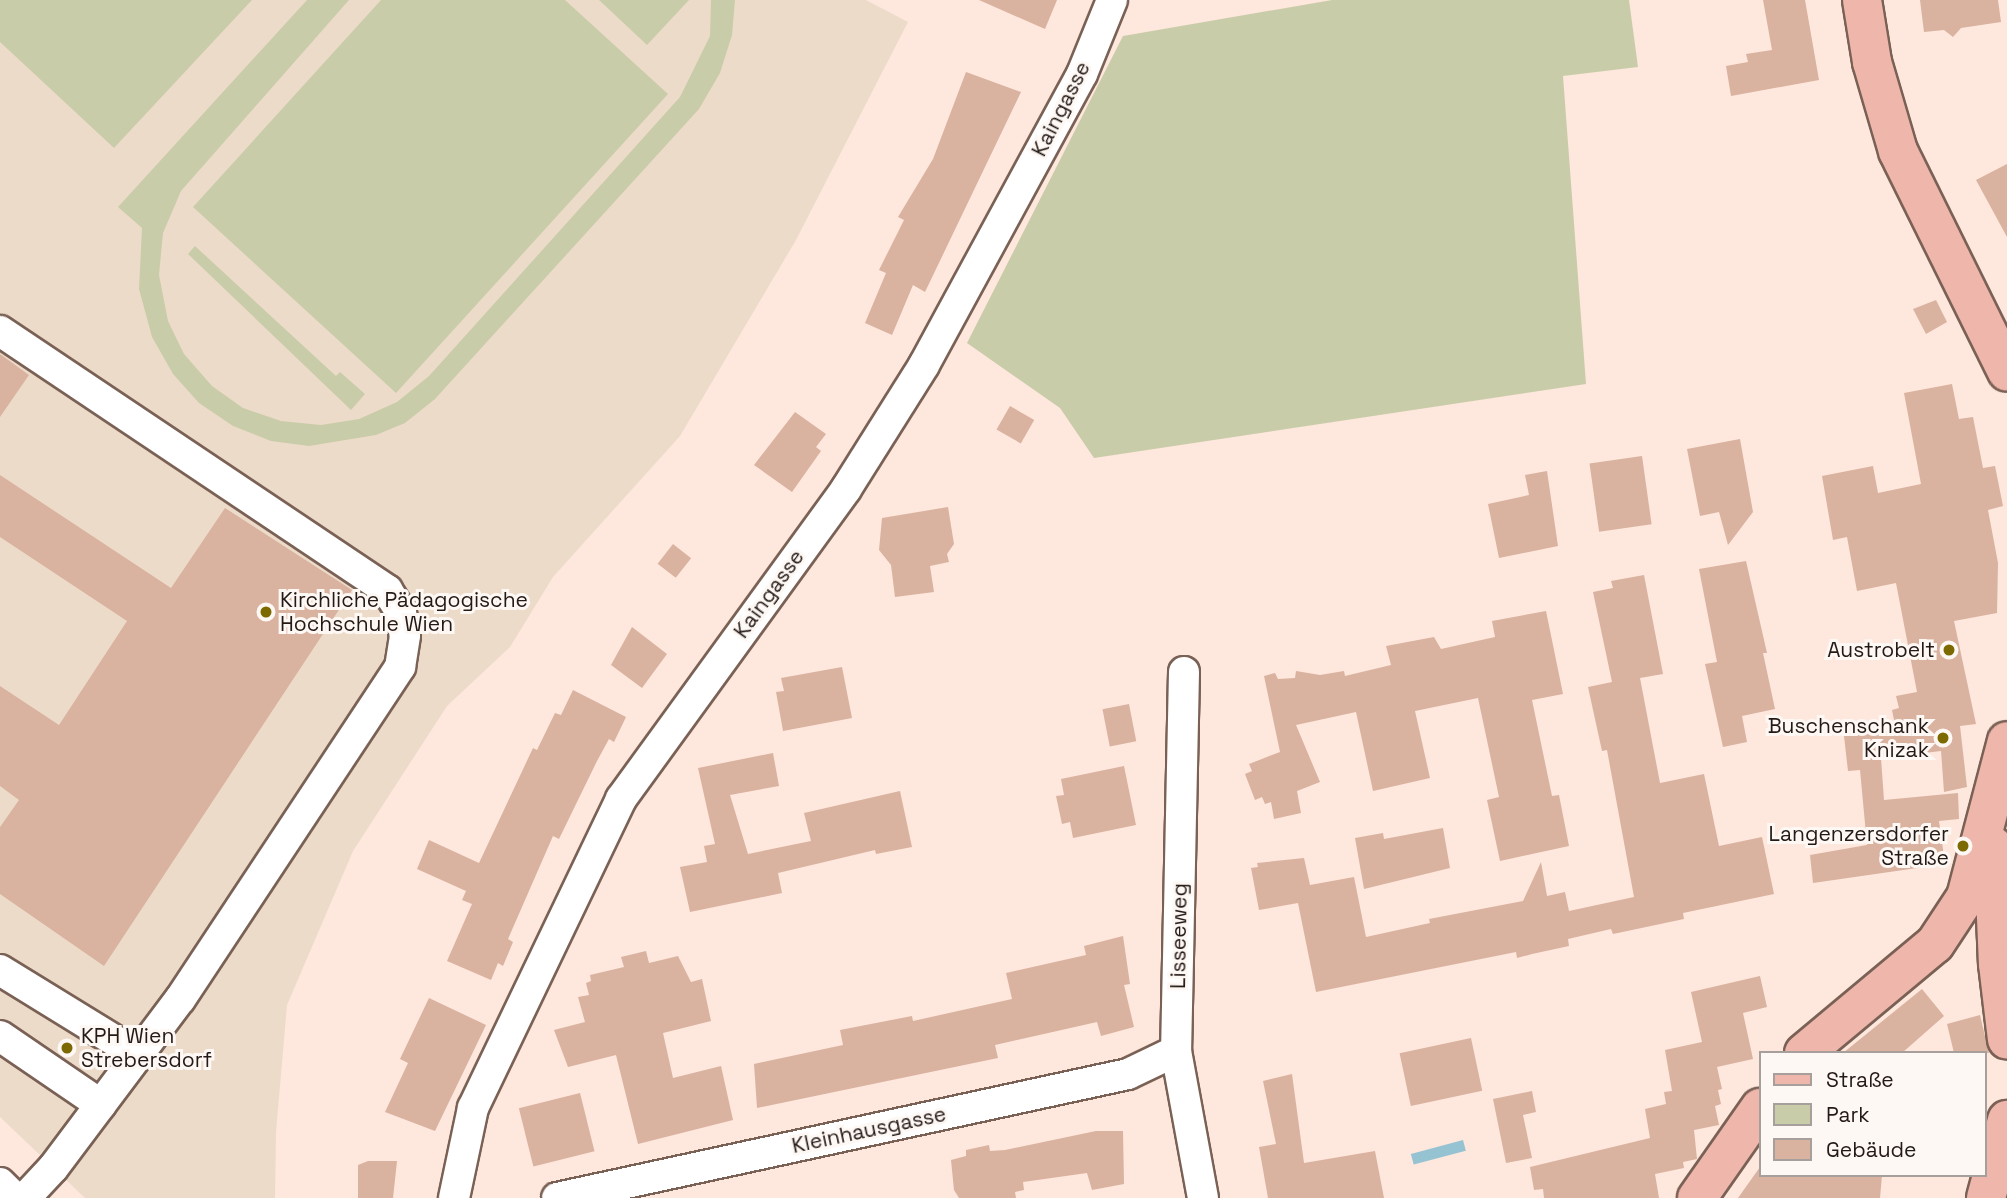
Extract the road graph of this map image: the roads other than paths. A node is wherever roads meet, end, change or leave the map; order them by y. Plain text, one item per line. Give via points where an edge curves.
1 (1112, 0) edge
2 (1862, 0) edge
3 (0, 331) edge
4 (2007, 372) edge
5 (1184, 672) dead end
6 (2007, 741) edge
7 (1992, 810) junction
8 (1935, 944) junction
9 (1997, 964) junction
10 (0, 970) edge
11 (2005, 1017) edge
12 (0, 1037) edge
13 (1176, 1051) junction
14 (1806, 1051) edge
15 (138, 1055) junction
16 (101, 1105) junction
17 (1758, 1111) edge
18 (2007, 1120) edge
19 (0, 1183) edge
20 (15, 1198) edge
21 (25, 1198) edge
22 (454, 1198) edge
23 (557, 1198) edge
24 (1203, 1198) edge
25 (1697, 1198) edge
26 (1986, 1198) edge

1 - 22 street, Kaingasse via 1082,74 924,365 846,489 621,799 473,1108
2 - 4 main road via 1872,62 1898,151
3 - 15 street via 387,590 401,612 405,636 400,667
5 - 13 street, Lisseeweg
6 - 7 main road
7 - 8 main road via 1966,897
7 - 9 main road
8 - 9 main road via 1969,948
8 - 14 main road
9 - 11 main road
10 - 15 street
12 - 16 street
13 - 23 street, Kleinhausgasse via 1128,1074
13 - 24 street, Lisseeweg
15 - 16 street
16 - 21 street
17 - 25 main road
18 - 26 main road
19 - 20 street

